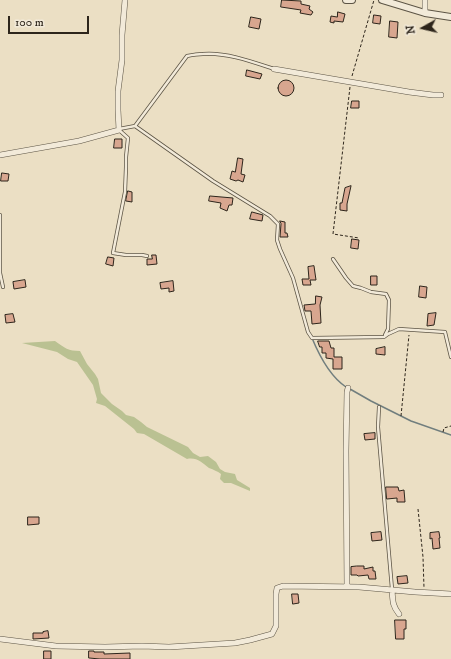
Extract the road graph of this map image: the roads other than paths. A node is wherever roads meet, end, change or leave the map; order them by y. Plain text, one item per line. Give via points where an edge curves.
1 (125, 0) edge
2 (346, 0) edge
3 (352, 0) edge
4 (382, 0) edge
5 (425, 0) edge
6 (425, 13) junction
7 (451, 17) edge
8 (274, 69) joint
9 (441, 94) dead end
10 (135, 126) junction
11 (119, 130) junction
12 (0, 156) edge
13 (0, 215) edge
14 (147, 256) dead end
15 (333, 259) dead end
16 (3, 288) dead end
17 (384, 337) junction
18 (451, 357) edge
19 (348, 388) dead end
20 (379, 407) dead end
21 (347, 587) junction
22 (392, 590) junction
23 (451, 594) edge
24 (400, 614) dead end
25 (0, 639) edge

1 - 11 street via 118,98
2 - 3 street
4 - 6 street
5 - 6 street
6 - 7 street
8 - 9 street via 433,95
8 - 10 lane via 244,59 221,55 187,56
10 - 11 lane
10 - 17 lane via 213,181 270,216 278,224 277,240 293,278 308,332 312,338
11 - 12 street via 79,141
11 - 14 lane via 128,138 125,192 113,253
13 - 16 lane via 0,273
15 - 17 lane via 353,286 386,294 389,300 388,330
17 - 18 lane via 399,329 446,332
19 - 21 street
20 - 22 lane via 378,427
21 - 22 street
21 - 25 street via 277,588 276,626 272,634 235,643 169,647 98,647 56,646
22 - 23 street
22 - 24 street via 394,608

